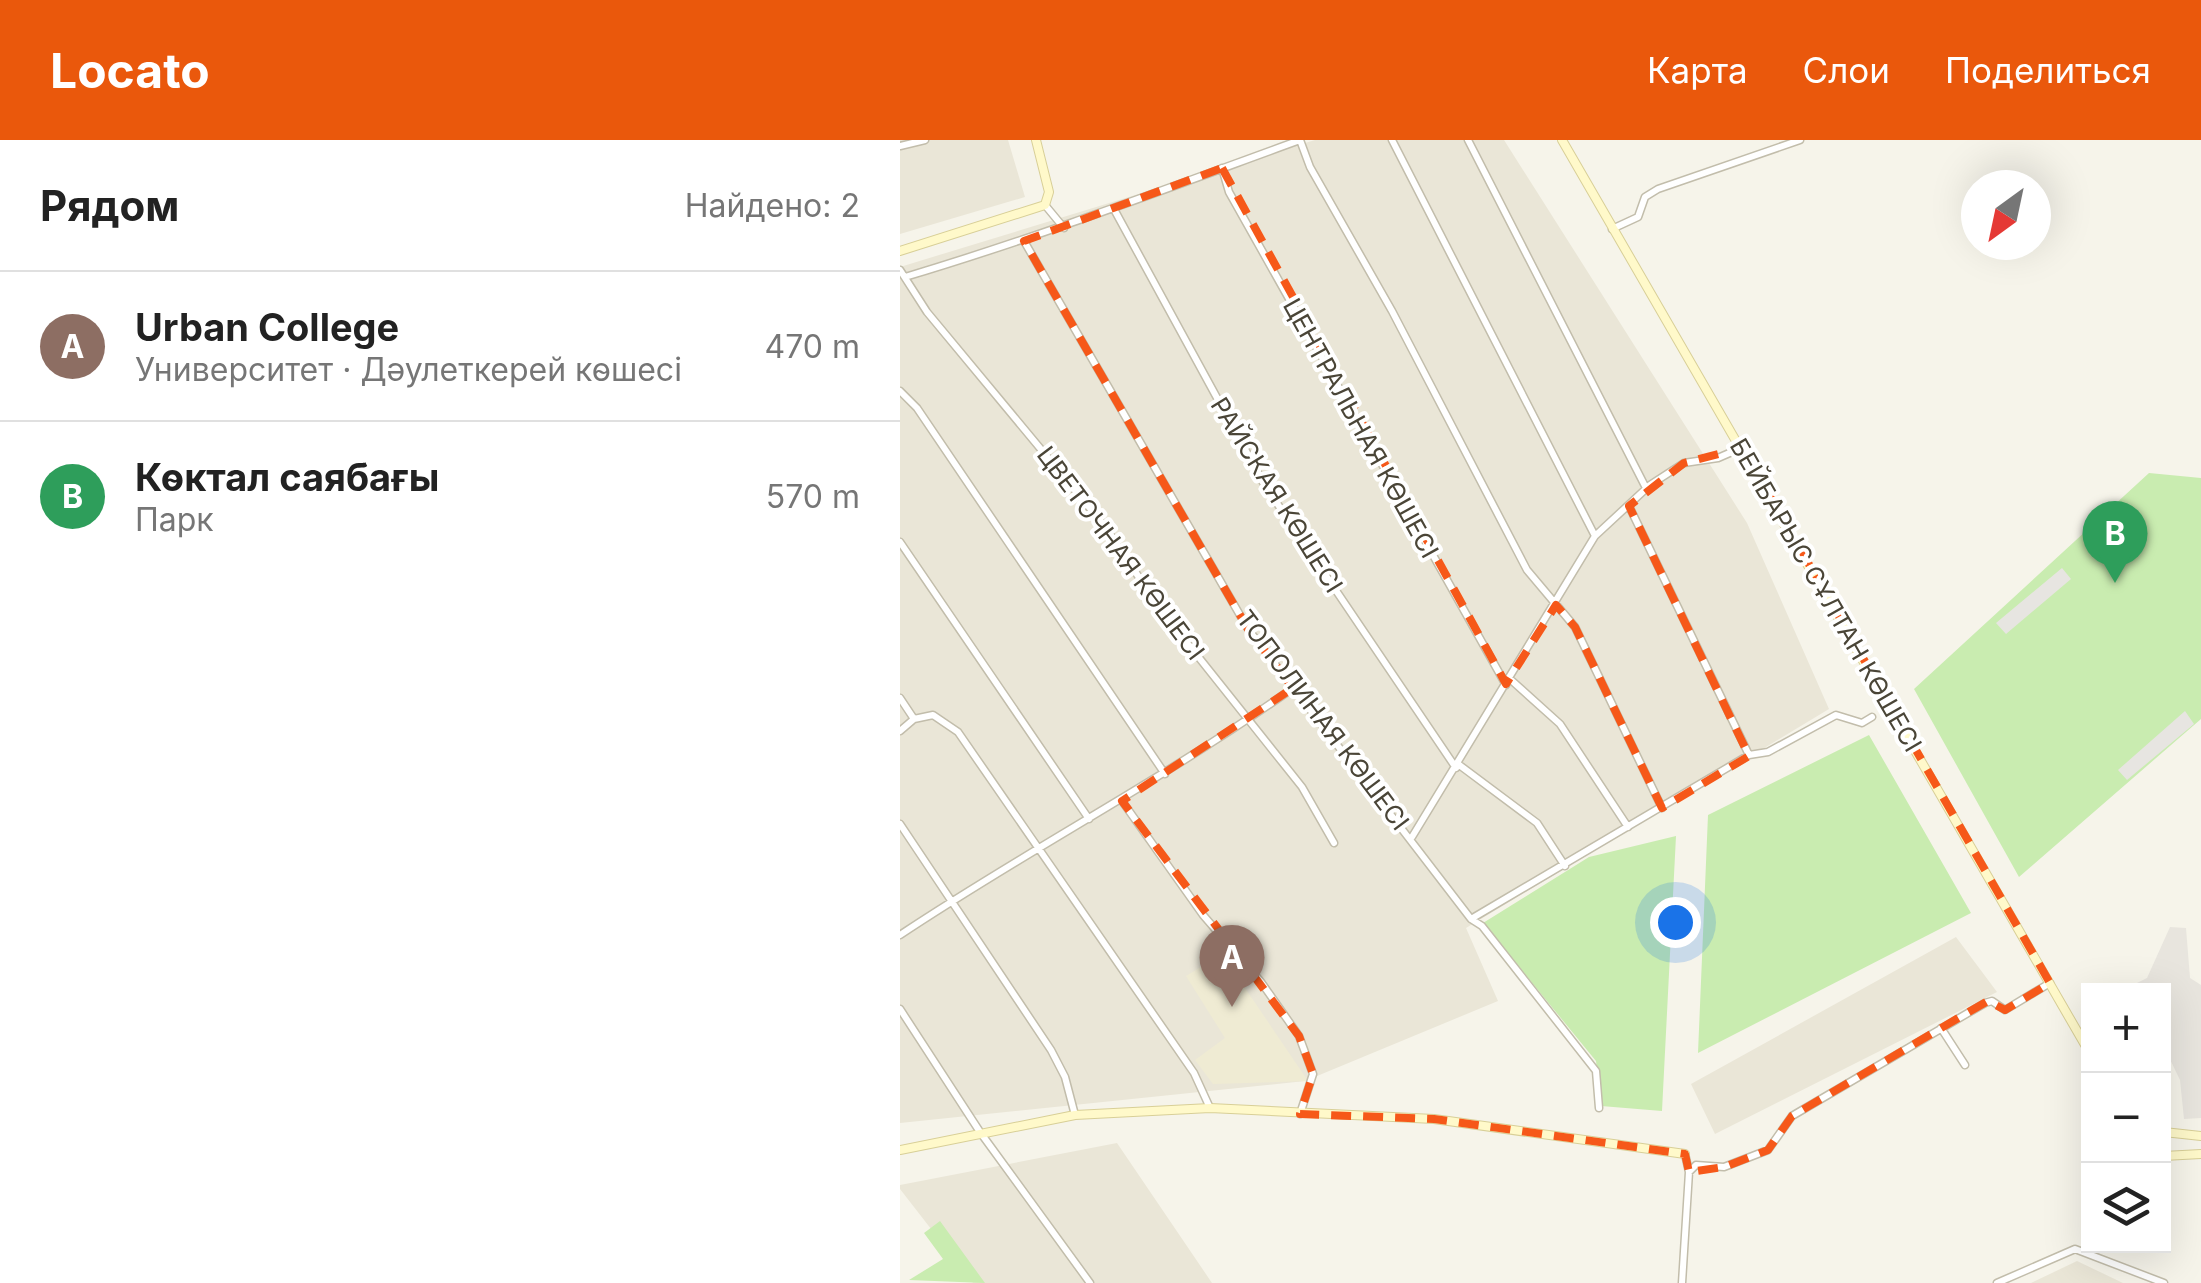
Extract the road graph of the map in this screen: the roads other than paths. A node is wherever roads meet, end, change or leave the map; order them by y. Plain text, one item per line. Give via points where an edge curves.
1 (924, 140) edge
2 (1036, 140) edge
3 (1300, 140) edge
4 (1392, 140) edge
5 (1468, 140) edge
6 (1562, 140) edge
7 (1800, 140) edge
8 (900, 146) edge
9 (1222, 168) junction
10 (1046, 205) junction
11 (1116, 211) junction
12 (1064, 228) junction
13 (1612, 229) junction
14 (1024, 242) junction
15 (900, 251) edge
16 (902, 273) edge
17 (900, 391) edge
18 (1742, 448) junction
19 (1646, 488) junction
20 (1628, 506) junction
21 (1594, 536) junction
22 (900, 542) edge
23 (1556, 605) junction
24 (1508, 682) junction
25 (1293, 688) junction
26 (900, 698) edge
27 (1250, 718) junction
28 (1872, 718) dead end
29 (914, 719) junction
30 (900, 732) edge
31 (1749, 756) junction
32 (1457, 766) junction
33 (1165, 774) junction
34 (1122, 801) junction
35 (1662, 808) junction
36 (1089, 819) junction
37 (900, 824) edge
38 (1628, 826) junction
39 (1412, 837) junction
40 (1334, 843) dead end
41 (1039, 846) junction
42 (1564, 866) junction
43 (953, 900) junction
44 (1471, 919) junction
45 (900, 935) edge
46 (2050, 983) junction
47 (900, 1009) edge
48 (1942, 1028) junction
49 (2081, 1038) edge
50 (1965, 1065) dead end
51 (1210, 1108) junction
52 (1599, 1108) dead end
53 (1300, 1114) junction
54 (1075, 1115) junction
55 (980, 1132) junction
56 (2171, 1133) edge
57 (2201, 1136) edge
58 (900, 1150) edge
59 (1685, 1154) joint
60 (2201, 1154) edge
61 (2171, 1156) edge
62 (1689, 1172) junction
63 (1090, 1283) edge
64 (1682, 1283) edge
65 (1997, 1283) edge
66 (2164, 1283) edge

1 - 8 street
2 - 10 street
3 - 9 street
3 - 23 street via 1527,570
4 - 21 street
5 - 19 street
6 - 13 street, БЕЙБАРЫС СҰЛТАН КӨШЕСІ
7 - 13 street via 1658,190 1645,197 1638,217
9 - 11 street
9 - 24 street, ЦЕНТРАЛЬНАЯ КӨШЕСІ
10 - 12 street
10 - 15 street
11 - 12 street
11 - 32 street, РАЙСКАЯ КӨШЕСІ via 1264,484
12 - 14 street
13 - 18 street, БЕЙБАРЫС СҰЛТАН КӨШЕСІ
14 - 16 street
14 - 25 street, ТОПОЛИНАЯ КӨШЕСІ via 1238,612
16 - 27 street, ЦВЕТОЧНАЯ КӨШЕСІ
17 - 33 street
18 - 19 street via 1684,462
18 - 46 street, БЕЙБАРЫС СҰЛТАН КӨШЕСІ
19 - 20 street
20 - 21 street
20 - 31 street
21 - 23 street
22 - 36 street
23 - 24 street
23 - 35 street via 1575,627
24 - 32 street
24 - 38 street, ЦЕНТРАЛЬНАЯ КӨШЕСІ via 1560,724
25 - 27 street
25 - 39 street, ТОПОЛИНАЯ КӨШЕСІ
26 - 29 street
27 - 33 street
27 - 40 street, ЦВЕТОЧНАЯ КӨШЕСІ
28 - 31 street via 1862,723 1836,715
29 - 30 street
29 - 41 street via 933,715 950,723
31 - 35 street
32 - 39 street
32 - 42 street, РАЙСКАЯ КӨШЕСІ via 1537,823
33 - 34 street
34 - 36 street
34 - 53 street via 1299,1036 1314,1074
35 - 38 street
36 - 41 street
37 - 43 street
38 - 42 street
39 - 44 street, ТОПОЛИНАЯ КӨШЕСІ
41 - 43 street
41 - 51 street via 1194,1073
42 - 44 street
43 - 45 street
43 - 54 street via 1050,1050
44 - 52 street, ТОПОЛИНАЯ КӨШЕСІ via 1596,1071
46 - 48 street via 2005,1010 1992,1001
46 - 49 street, БЕЙБАРЫС СҰЛТАН КӨШЕСІ
47 - 55 street
48 - 50 street
48 - 62 street via 1792,1116 1773,1146 1724,1167
51 - 53 street
51 - 54 street
53 - 59 street via 1434,1119
54 - 55 street
55 - 58 street
55 - 63 street
56 - 57 street
59 - 62 street
60 - 61 street
62 - 64 street
65 - 66 street via 2076,1249

